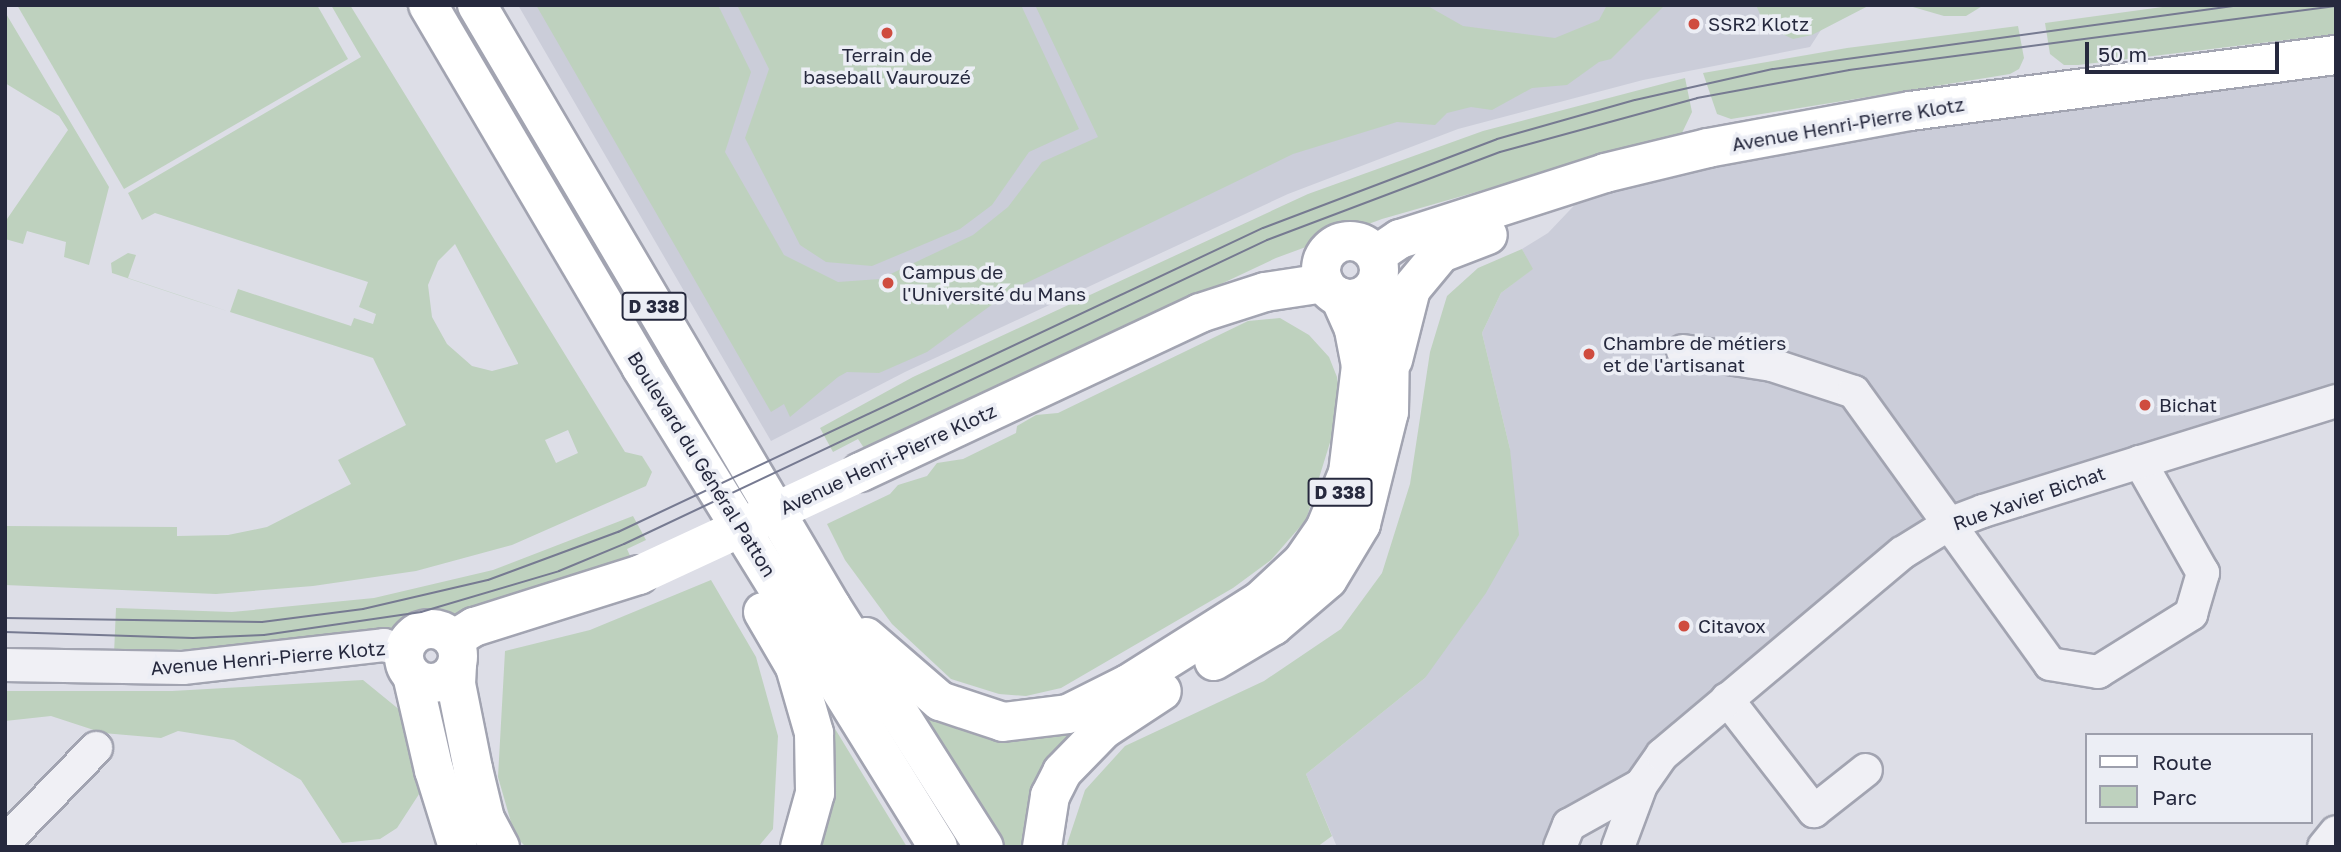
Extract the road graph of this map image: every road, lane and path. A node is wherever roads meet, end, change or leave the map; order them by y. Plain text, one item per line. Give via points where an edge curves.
1 (428, 5) edge
2 (477, 5) edge
3 (2336, 55) edge
4 (1605, 173) junction
5 (1376, 269) junction
6 (1332, 290) junction
7 (1682, 351) dead end
8 (1391, 365) junction
9 (641, 368) junction
10 (2336, 401) edge
11 (2140, 462) junction
12 (1949, 524) junction
13 (831, 606) junction
14 (455, 652) junction
15 (408, 663) junction
16 (5, 665) edge
17 (1727, 699) junction
18 (96, 748) dead end
19 (1866, 770) dead end
20 (1641, 785) junction
21 (5, 842) edge
22 (458, 847) edge
23 (500, 847) edge
24 (800, 847) edge
25 (938, 847) edge
26 (984, 847) edge
27 (1042, 847) edge
28 (1560, 847) edge
29 (1618, 847) edge

1 - 9 main road, Boulevard du Général Patton / D 338
2 - 13 main road, Boulevard du Général Patton / D 338
3 - 4 main road, Avenue Henri-Pierre Klotz via 1910,111
4 - 5 main road, Avenue Henri-Pierre Klotz via 1400,239
4 - 8 main road via 1504,228 1441,253 1405,298
5 - 6 main road, Avenue Henri-Pierre Klotz via 1358,299
5 - 6 main road via 1357,241 1339,243 1323,258
5 - 8 main road via 1389,326
6 - 13 main road, D 338 via 1354,329 1362,366 1357,425 1343,484 1325,529 1302,562 1260,601 1207,638 1068,714 1003,722 940,701
6 - 14 main road, Avenue Henri-Pierre Klotz, bridge via 1265,292 1200,313 639,575 474,627
7 - 12 street via 1772,365 1854,392
8 - 27 main road, D 338 via 1389,412 1372,492 1351,546 1328,579 1273,626 1156,695 1081,749 1062,772 1051,796
9 - 24 main road, D 338 via 658,429 795,667 814,733 815,793
9 - 25 main road, Boulevard du Général Patton / D 338
10 - 11 street, Rue Xavier Bichat
11 - 12 street, Rue Xavier Bichat
11 - 12 street via 2203,573 2191,614 2098,672 2050,664
12 - 17 street, Rue Xavier Bichat via 1902,553
13 - 26 main road, Boulevard du Général Patton / D 338
14 - 15 main road, Avenue Henri-Pierre Klotz via 438,682
14 - 23 main road via 456,684 473,769 485,819
15 - 16 street, Avenue Henri-Pierre Klotz via 384,645 183,668
15 - 22 main road via 433,770
17 - 19 street via 1814,811
17 - 20 street, Rue Xavier Bichat via 1662,755
18 - 21 street
20 - 28 street, Rue Xavier Bichat via 1569,825
20 - 29 street, Rue Xavier Bichat

